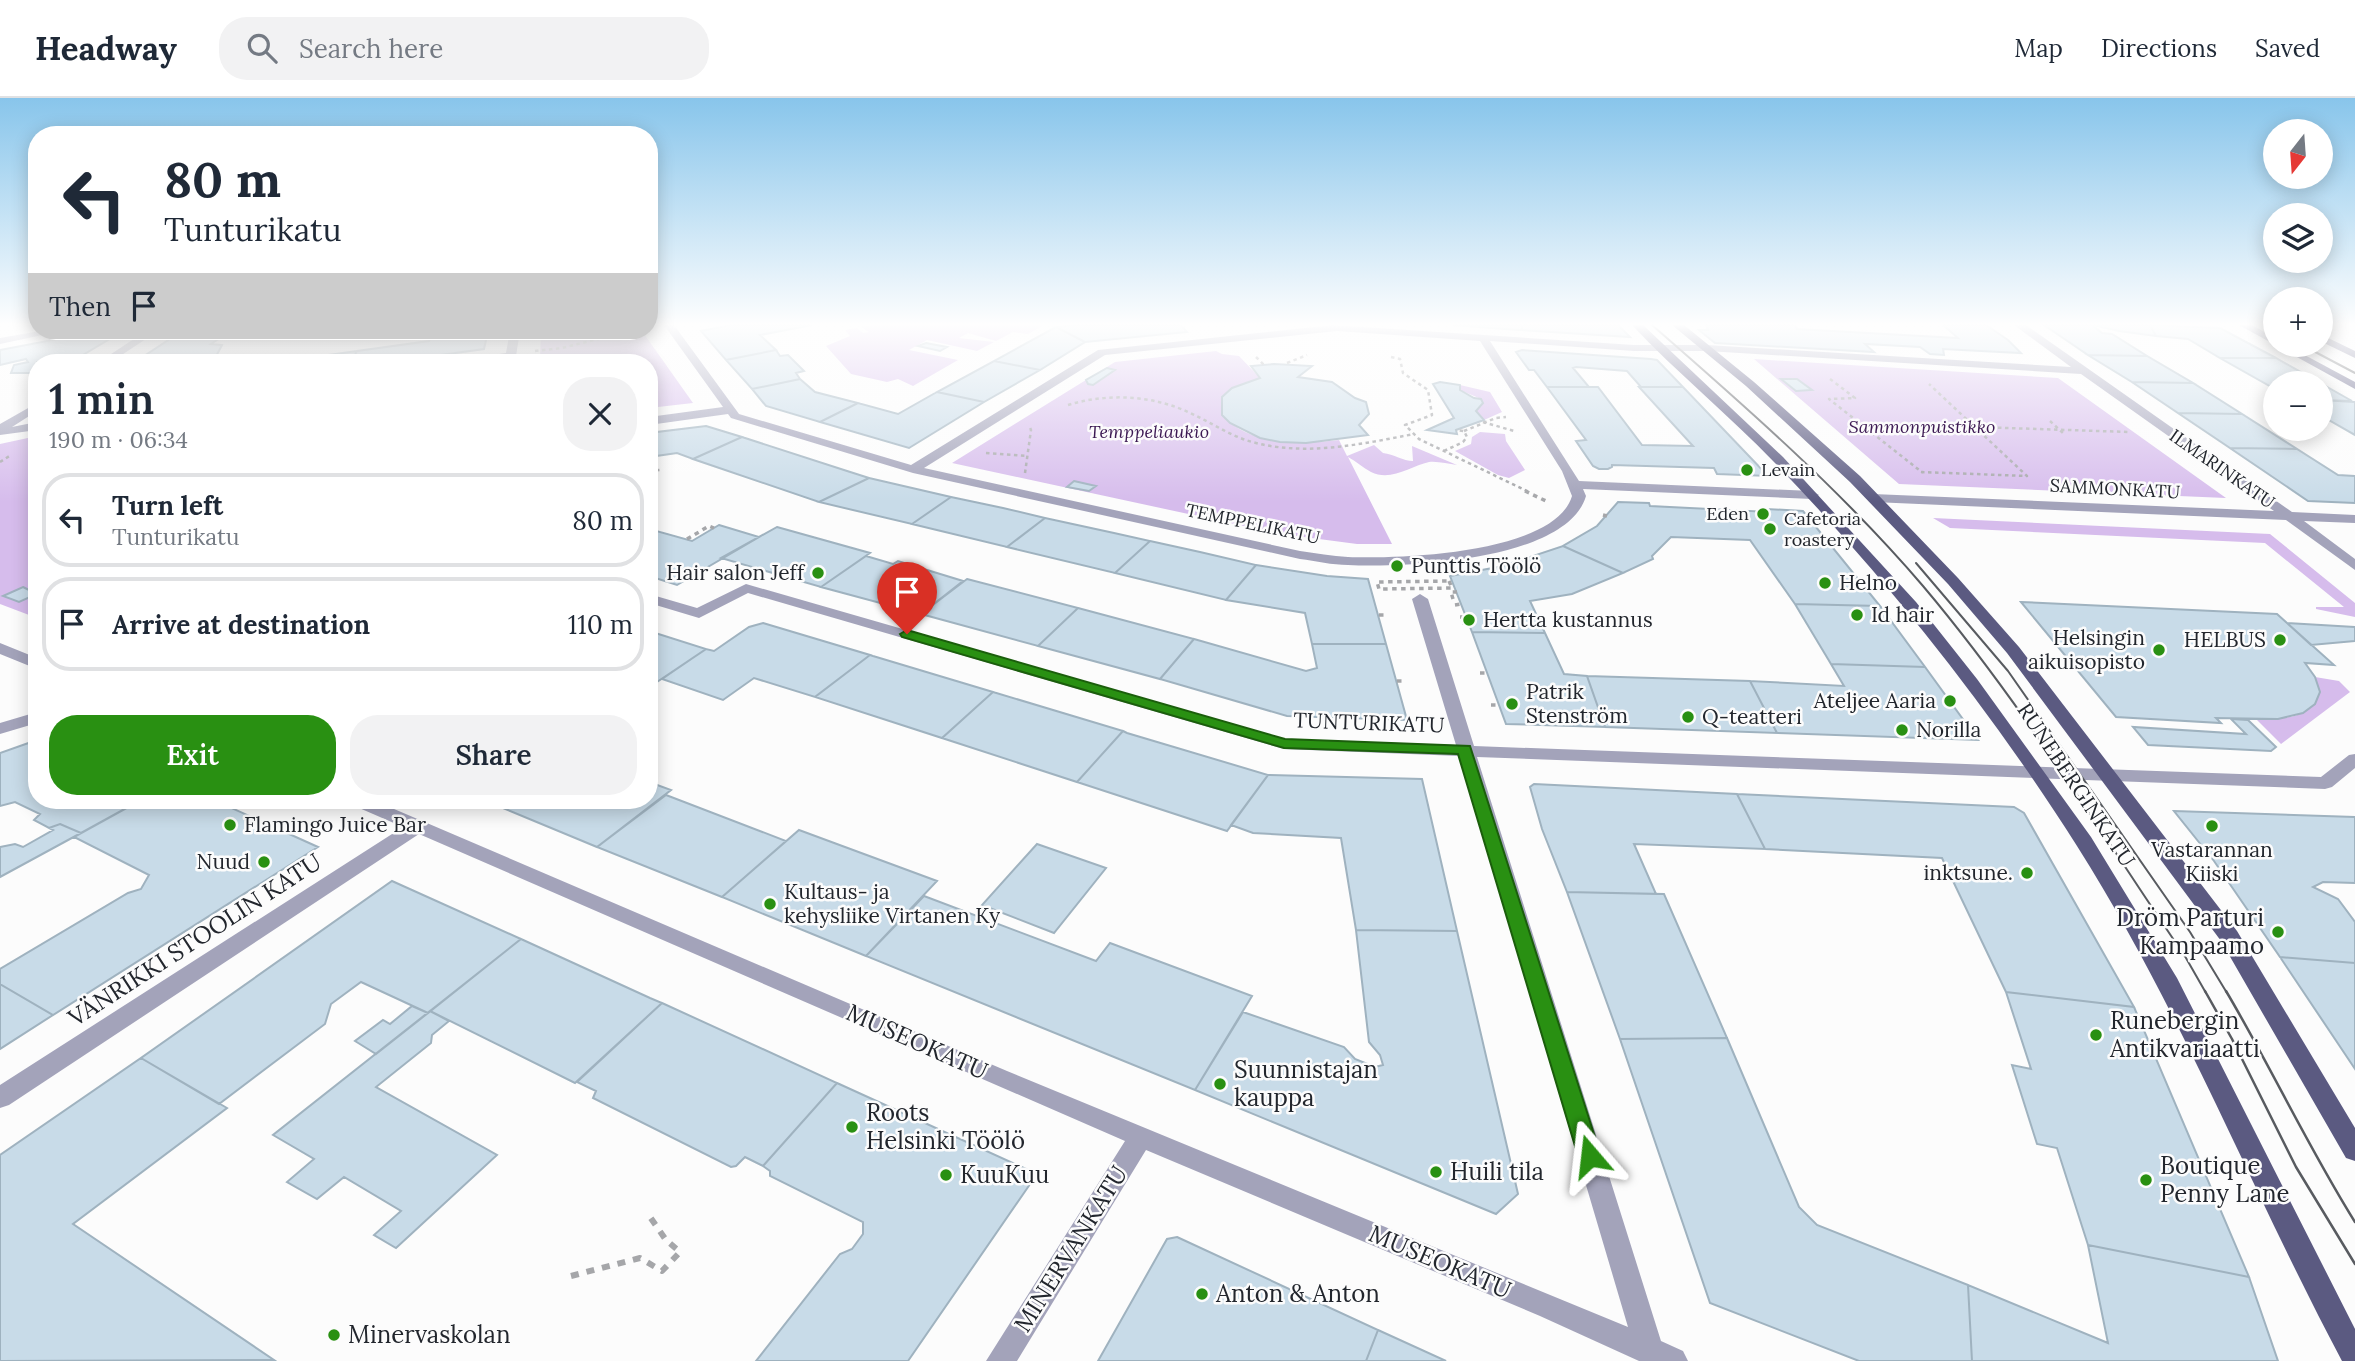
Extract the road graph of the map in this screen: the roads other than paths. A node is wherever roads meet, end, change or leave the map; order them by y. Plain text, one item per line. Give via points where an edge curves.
1 (712, 384) edge
2 (1050, 384) edge
3 (1512, 384) edge
4 (1701, 384) edge
5 (1749, 384) edge
6 (2101, 384) edge
7 (730, 410) junction
8 (28, 412) edge
9 (658, 420) edge
10 (28, 427) edge
11 (0, 430) edge
12 (913, 469) junction
13 (1575, 485) junction
14 (1812, 495) junction
15 (1873, 498) junction
16 (2289, 516) junction
17 (2355, 519) edge
18 (2355, 566) edge
19 (1420, 599) dead end
20 (658, 601) edge
21 (0, 648) edge
22 (28, 660) edge
23 (28, 720) edge
24 (0, 729) edge
25 (1464, 749) junction
26 (2355, 759) edge
27 (2034, 770) junction
28 (2108, 774) junction
29 (378, 809) edge
30 (418, 826) junction
31 (0, 1098) edge
32 (1142, 1137) junction
33 (2355, 1150) edge
34 (2355, 1357) edge
35 (1659, 1358) edge
36 (1001, 1361) edge

1 - 7 street
2 - 12 street
3 - 13 street
4 - 14 main road, RUNEBERGINKATU
5 - 15 main road, RUNEBERGINKATU
6 - 16 street, ILMARINKATU
7 - 9 street
7 - 12 street, TEMPPELIKATU via 735,416
8 - 11 street
10 - 11 street
12 - 13 street, TEMPPELIKATU via 1289,553 1371,561 1461,555 1529,538 1552,528 1576,506
13 - 14 street
14 - 27 main road, RUNEBERGINKATU via 1946,649
15 - 16 street, SAMMONKATU
15 - 28 main road, RUNEBERGINKATU via 2013,650
16 - 17 street, SAMMONKATU
16 - 18 street, ILMARINKATU
19 - 25 street
20 - 25 street, TUNTURIKATU via 699,613 747,588 1284,744
21 - 22 street
23 - 24 street
25 - 27 street, TUNTURIKATU
25 - 35 street
26 - 28 street via 2325,783
27 - 28 street
27 - 34 main road, RUNEBERGINKATU via 2136,926 2200,1042 2285,1224
28 - 33 main road, RUNEBERGINKATU via 2229,936
29 - 30 street, MUSEOKATU
30 - 31 street, VÄNRIKKI STOOLIN KATU
30 - 32 street, MUSEOKATU
32 - 35 street, MUSEOKATU
32 - 36 street, MINERVANKATU

